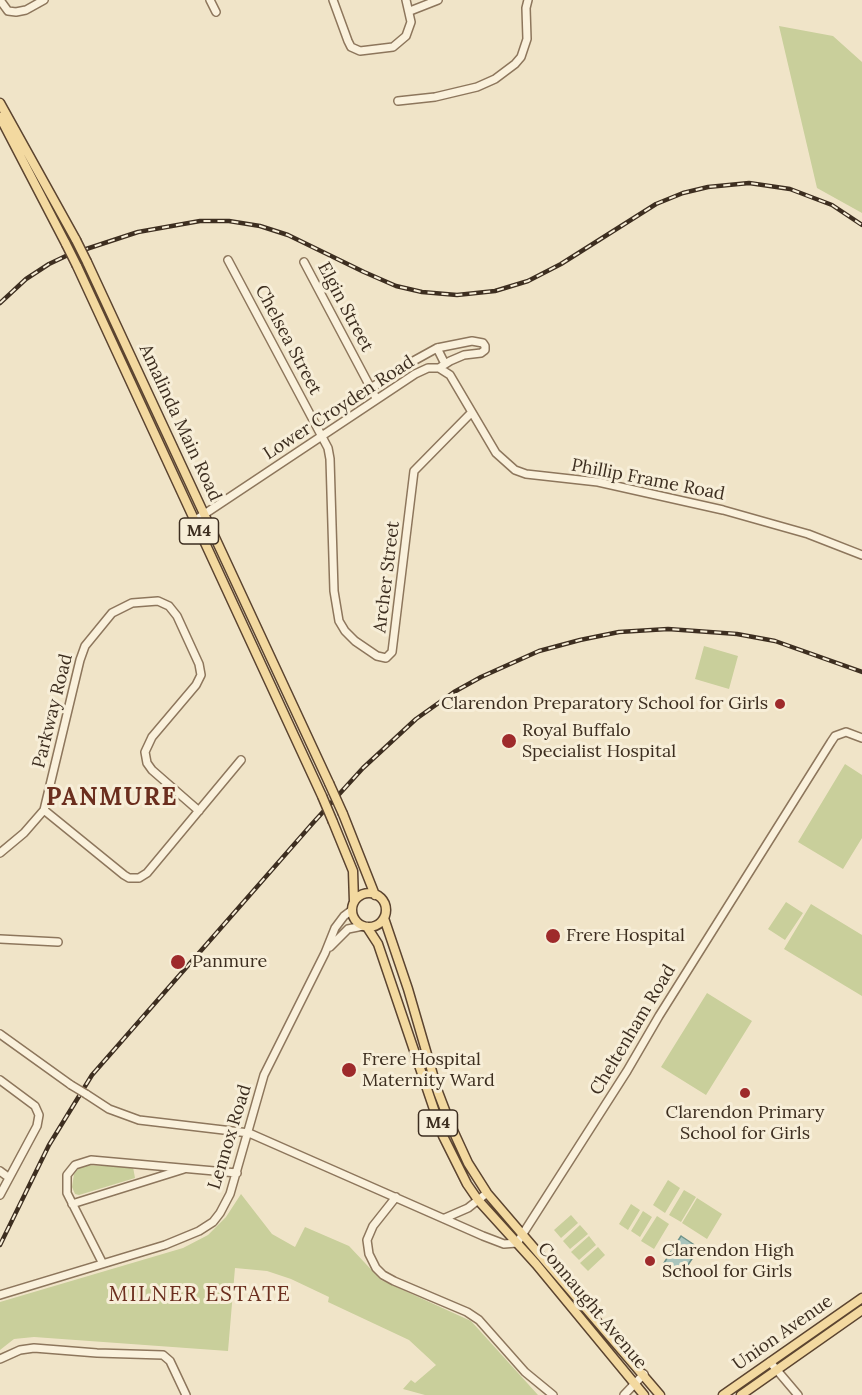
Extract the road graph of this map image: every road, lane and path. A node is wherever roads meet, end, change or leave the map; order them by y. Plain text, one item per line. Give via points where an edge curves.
1 (0, 0) edge
2 (44, 0) edge
3 (210, 0) edge
4 (333, 0) edge
5 (406, 0) edge
6 (438, 0) edge
7 (528, 0) edge
8 (410, 11) junction
9 (216, 12) dead end
10 (398, 101) dead end
11 (0, 103) edge
12 (0, 117) edge
13 (228, 260) dead end
14 (304, 262) dead end
15 (437, 348) junction
16 (442, 366) junction
17 (371, 388) junction
18 (376, 398) junction
19 (471, 413) junction
20 (322, 434) junction
21 (204, 514) junction
22 (194, 521) junction
23 (862, 555) edge
24 (862, 738) edge
25 (241, 760) dead end
26 (44, 810) junction
27 (199, 811) junction
28 (0, 853) edge
29 (375, 895) junction
30 (353, 906) junction
31 (384, 918) junction
32 (365, 927) junction
33 (0, 939) edge
34 (58, 942) dead end
35 (325, 953) junction
36 (0, 1034) edge
37 (0, 1080) edge
38 (249, 1133) junction
39 (188, 1167) junction
40 (0, 1171) edge
41 (237, 1173) junction
42 (8, 1177) junction
43 (487, 1193) junction
44 (0, 1195) edge
45 (396, 1197) junction
46 (478, 1200) junction
47 (72, 1203) junction
48 (445, 1218) junction
49 (523, 1234) junction
50 (517, 1243) junction
51 (102, 1262) junction
52 (0, 1295) edge
53 (862, 1298) edge
54 (862, 1310) edge
55 (0, 1359) edge
56 (770, 1362) junction
57 (777, 1370) junction
58 (644, 1374) junction
59 (635, 1383) junction
60 (186, 1395) edge
61 (553, 1395) edge
62 (624, 1395) edge
63 (645, 1395) edge
64 (660, 1395) edge
65 (723, 1395) edge
66 (741, 1395) edge
67 (798, 1395) edge

1 - 2 street via 8,11 16,12
3 - 9 street
4 - 8 street via 351,47 360,51 383,49 399,42 410,29
5 - 8 street
6 - 8 street
7 - 10 street via 528,39 515,64 477,87
11 - 21 main road, Amalinda Main Road / M4, bridge via 87,262
12 - 22 main road, Amalinda Main Road / M4, bridge via 77,266
13 - 20 street, Chelsea Street
14 - 17 street, Elgin Street
15 - 16 street, Phillip Frame Road
15 - 16 street, Lower Croyden Road via 472,341 485,346 481,354 464,355
15 - 17 street, Lower Croyden Road
16 - 18 street, Lower Croyden Road via 421,371
16 - 19 street, Phillip Frame Road
17 - 18 street, Elgin Street
18 - 20 street, Lower Croyden Road
19 - 20 street, Archer Street via 414,471 394,644 386,658 363,647 339,621 334,591 330,453
19 - 23 street, Phillip Frame Road via 496,453 520,472 598,482 723,510 808,534
20 - 21 street, Lower Croyden Road
21 - 22 street, Lower Croyden Road
21 - 29 main road, Amalinda Main Road / M4, bridge via 343,814
22 - 30 main road, Amalinda Main Road / M4, bridge via 333,822 353,871
24 - 49 street, Cheltenham Road via 846,732 835,736
25 - 27 street
26 - 27 street via 134,879 147,873
26 - 27 street, Parkway Road via 85,646 117,609 151,601 164,603 177,616 201,675 152,737 146,758 152,770
26 - 28 street, Parkway Road
29 - 30 main road via 361,895
29 - 31 main road, Amalinda Main Road / M4 via 385,907
30 - 32 main road, M4 via 355,920
30 - 35 street, Lennox Road via 339,922
31 - 32 main road via 377,926
31 - 43 main road, Amalinda Main Road / M4 via 438,1092 468,1163
32 - 35 street, Lennox Road via 348,929
32 - 46 main road, M4 via 378,944 442,1136
33 - 34 street
35 - 38 street, Lennox Road via 264,1075
36 - 38 street, Connaught Avenue, bridge via 109,1109 139,1120
37 - 42 street via 35,1106 39,1115 37,1126
38 - 41 street, Lennox Road
38 - 45 street, Connaught Avenue
39 - 41 street
39 - 47 street
39 - 47 street via 81,1162 70,1169 66,1181
40 - 42 street
41 - 51 street, Lennox Road via 220,1213 207,1227 165,1245
42 - 44 street
43 - 46 street
43 - 49 main road, Amalinda Main Road / M4
45 - 48 street, Connaught Avenue
45 - 61 street via 367,1239 376,1268 394,1281 479,1320 525,1372
46 - 48 street
46 - 50 main road, M4
47 - 51 street
48 - 50 street, Connaught Avenue via 496,1241
49 - 50 street, Cheltenham Road
49 - 58 main road, Connaught Avenue / M4
50 - 59 main road, Connaught Avenue / M4
51 - 52 street, Lennox Road
53 - 56 main road, Union Avenue
54 - 57 main road, Union Avenue
55 - 60 street via 34,1348 163,1355 170,1361
56 - 57 street
56 - 65 main road, Union Avenue
57 - 66 main road, Union Avenue
57 - 67 street
58 - 59 street
58 - 64 main road, Connaught Avenue / M4
59 - 62 street
59 - 63 main road, Connaught Avenue / M4

